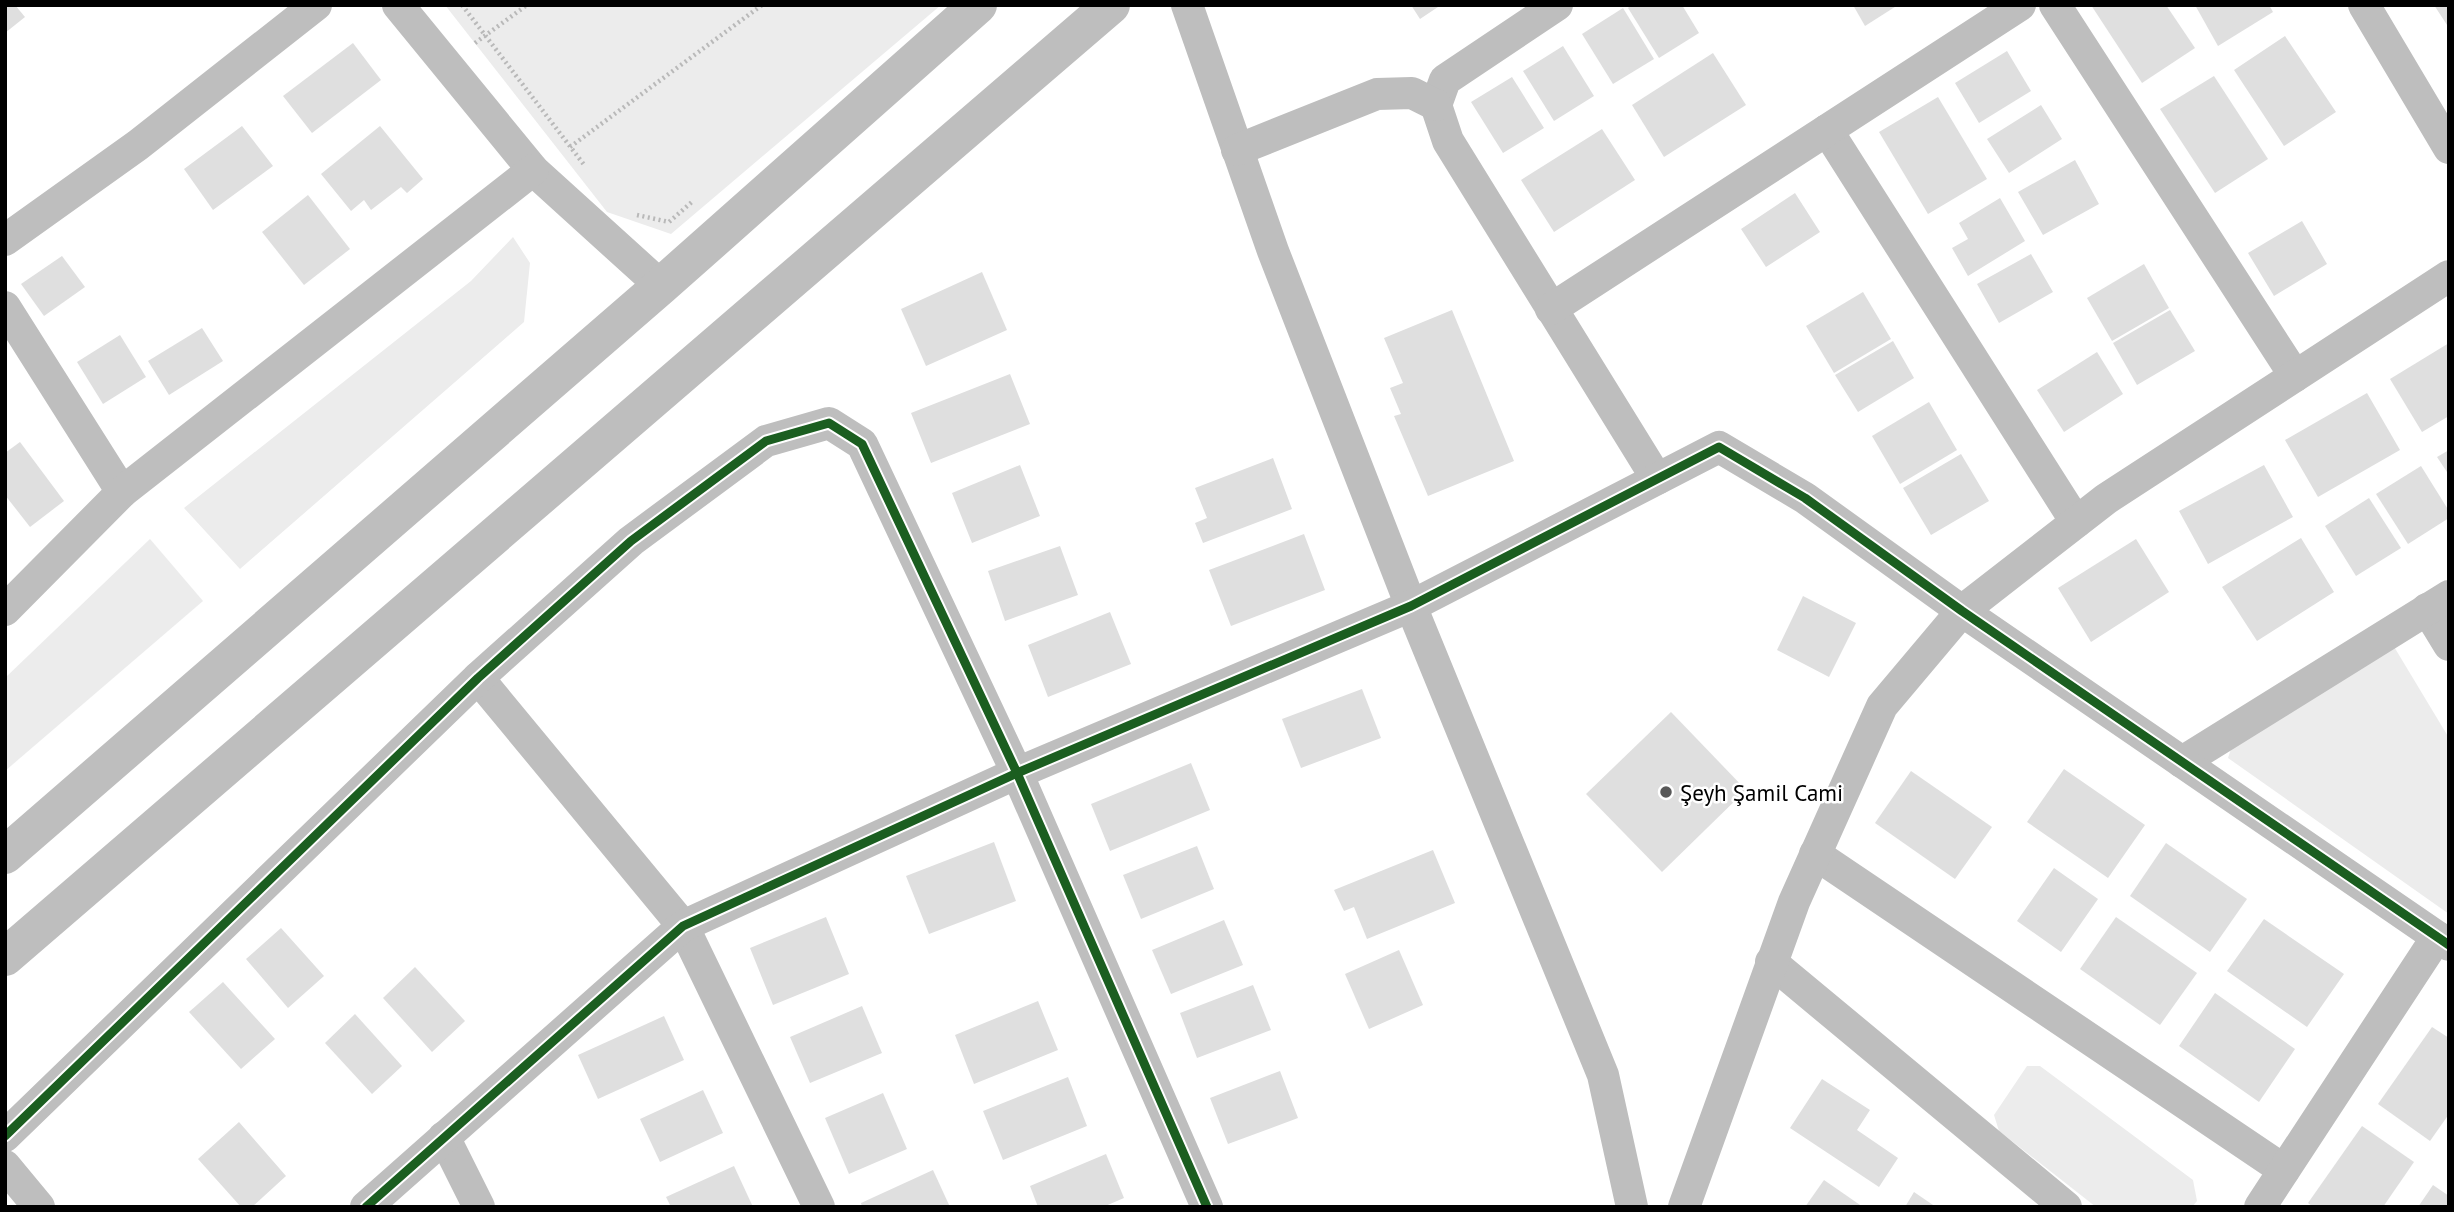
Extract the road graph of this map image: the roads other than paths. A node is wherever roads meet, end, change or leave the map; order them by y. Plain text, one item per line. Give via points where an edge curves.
1 (316, 5) edge
2 (398, 5) edge
3 (978, 5) edge
4 (1111, 5) edge
5 (1187, 5) edge
6 (1557, 5) edge
7 (2020, 5) edge
8 (2055, 5) edge
9 (2364, 5) edge
10 (1436, 105) junction
11 (1827, 130) junction
12 (2449, 148) edge
13 (1237, 150) junction
14 (533, 170) junction
15 (5, 240) edge
16 (2449, 276) edge
17 (661, 286) junction
18 (5, 307) edge
19 (1551, 309) junction
20 (2295, 376) junction
21 (1657, 480) junction
22 (122, 492) junction
23 (2076, 522) junction
24 (2438, 602) edge
25 (1411, 606) junction
26 (5, 610) edge
27 (1962, 611) junction
28 (2449, 645) edge
29 (478, 678) junction
30 (2182, 762) junction
31 (1017, 773) junction
32 (1815, 853) junction
33 (5, 855) edge
34 (683, 926) junction
35 (2443, 941) edge
36 (5, 957) edge
37 (1772, 962) junction
38 (5, 1136) edge
39 (444, 1137) junction
40 (5, 1166) edge
41 (2284, 1170) junction
42 (40, 1207) edge
43 (366, 1207) edge
44 (479, 1207) edge
45 (819, 1207) edge
46 (1208, 1207) edge
47 (1632, 1207) edge
48 (1684, 1207) edge
49 (2066, 1207) edge
50 (2260, 1207) edge

1 - 15 street via 138,145
2 - 14 street
3 - 17 street
4 - 36 street
5 - 13 street
6 - 10 street via 1445,80
7 - 11 street
8 - 20 street
9 - 12 street
10 - 13 street via 1412,93 1377,94
10 - 19 street via 1448,141
11 - 19 street
11 - 23 street
13 - 25 street
14 - 17 street
14 - 22 street
16 - 20 street
17 - 33 street
18 - 22 street
19 - 21 street
20 - 23 street
21 - 25 street
21 - 27 street via 1719,447 1805,498
22 - 26 street
23 - 27 street
24 - 28 street
24 - 30 street
25 - 31 street
25 - 47 street via 1603,1075
27 - 30 street
27 - 32 street via 1882,706
29 - 31 street via 631,541 766,441 830,424 862,444
29 - 34 street
29 - 38 street
30 - 35 street
31 - 34 street
31 - 46 street
32 - 37 street
32 - 41 street
34 - 39 street
34 - 45 street
35 - 41 street
37 - 48 street
37 - 49 street
39 - 43 street
39 - 44 street
40 - 42 street
41 - 50 street

